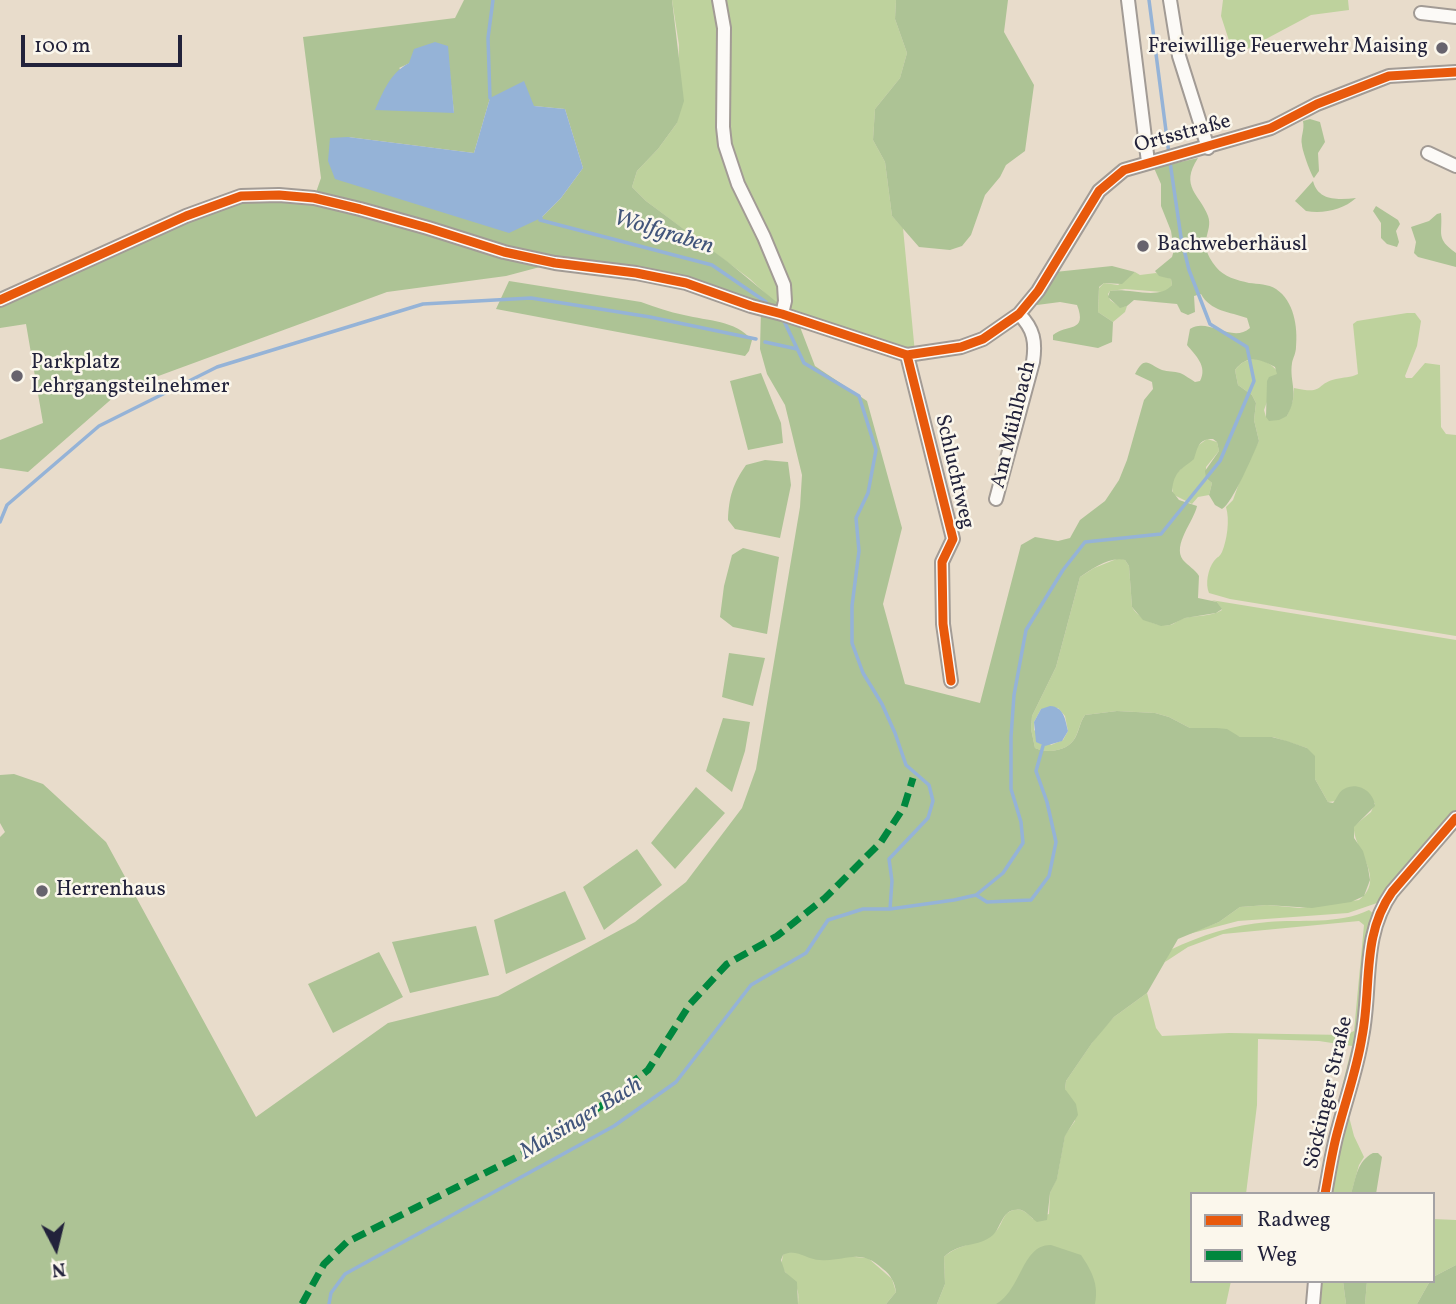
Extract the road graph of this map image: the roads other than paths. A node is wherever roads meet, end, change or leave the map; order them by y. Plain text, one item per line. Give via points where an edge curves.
1 (719, 0) edge
2 (1128, 0) edge
3 (1170, 0) edge
4 (1421, 13) dead end
5 (1456, 17) edge
6 (1456, 72) edge
7 (1208, 148) junction
8 (1428, 153) dead end
9 (1154, 161) junction
10 (1456, 166) edge
11 (0, 300) edge
12 (782, 314) junction
13 (1019, 314) junction
14 (907, 355) junction
15 (996, 499) dead end
16 (951, 681) dead end
17 (1456, 818) edge
18 (1325, 1192) edge
19 (1315, 1283) edge
20 (1314, 1304) edge

1 - 12 street via 724,28 725,145 784,285
2 - 9 street
3 - 7 street via 1179,56
4 - 5 street
6 - 7 street, Ortsstraße via 1389,76 1270,128
7 - 9 street, Ortsstraße
8 - 10 street
9 - 13 street, Ortsstraße via 1124,170 1099,191
11 - 12 street via 186,216 242,196 279,195 360,209 555,263 687,283
12 - 14 street
13 - 14 street, Ortsstraße via 983,339
13 - 15 street, Am Mühlbach via 1029,324 1035,342 1033,362
14 - 16 street, Schluchtweg via 953,539 942,562 943,624
17 - 18 street, Söckinger Straße via 1402,879 1378,920 1368,958 1362,1038
19 - 20 street

